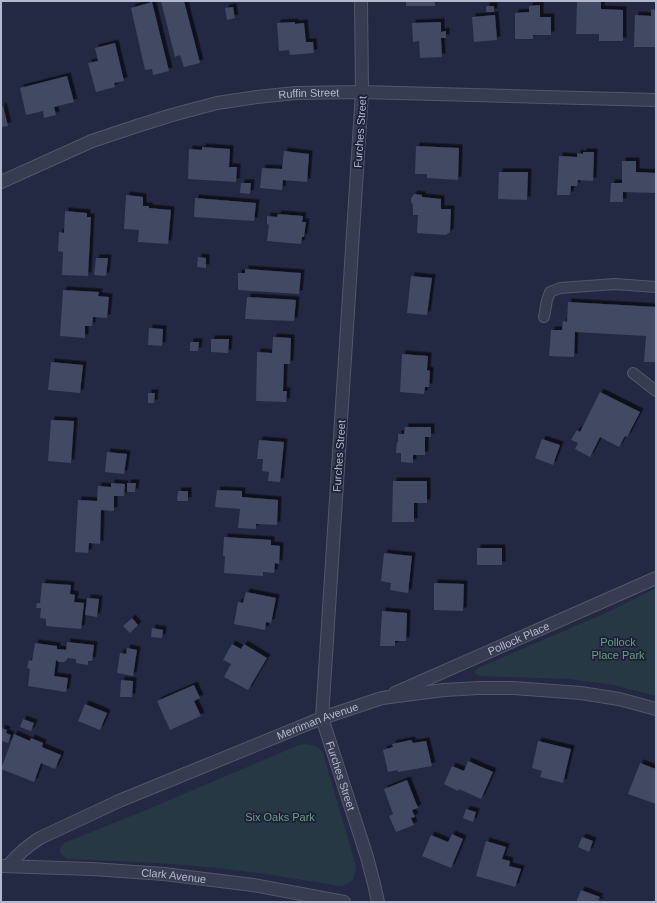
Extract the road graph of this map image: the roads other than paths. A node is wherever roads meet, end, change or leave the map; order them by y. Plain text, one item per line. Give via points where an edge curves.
1 (361, 1) edge
2 (362, 92) junction
3 (656, 100) edge
4 (1, 182) edge
5 (656, 287) edge
6 (544, 317) dead end
7 (633, 373) dead end
8 (656, 391) edge
9 (656, 578) edge
10 (382, 698) junction
11 (656, 709) edge
12 (322, 718) junction
13 (4, 866) edge
14 (344, 902) edge
15 (378, 902) edge

1 - 2 street, Furches Street
2 - 3 street, Ruffin Street
2 - 4 street, Ruffin Street via 296,93 217,103 92,141
2 - 12 street, Furches Street
5 - 6 lane via 615,284 560,288 550,292
7 - 8 lane
9 - 10 street, Pollock Place
10 - 11 street, Merriman Avenue via 444,690 514,688 581,693 619,699
10 - 12 street, Merriman Avenue
12 - 13 street, Merriman Avenue via 119,801 40,838
12 - 15 street, Furches Street
13 - 14 street, Clark Avenue via 164,874 253,885

